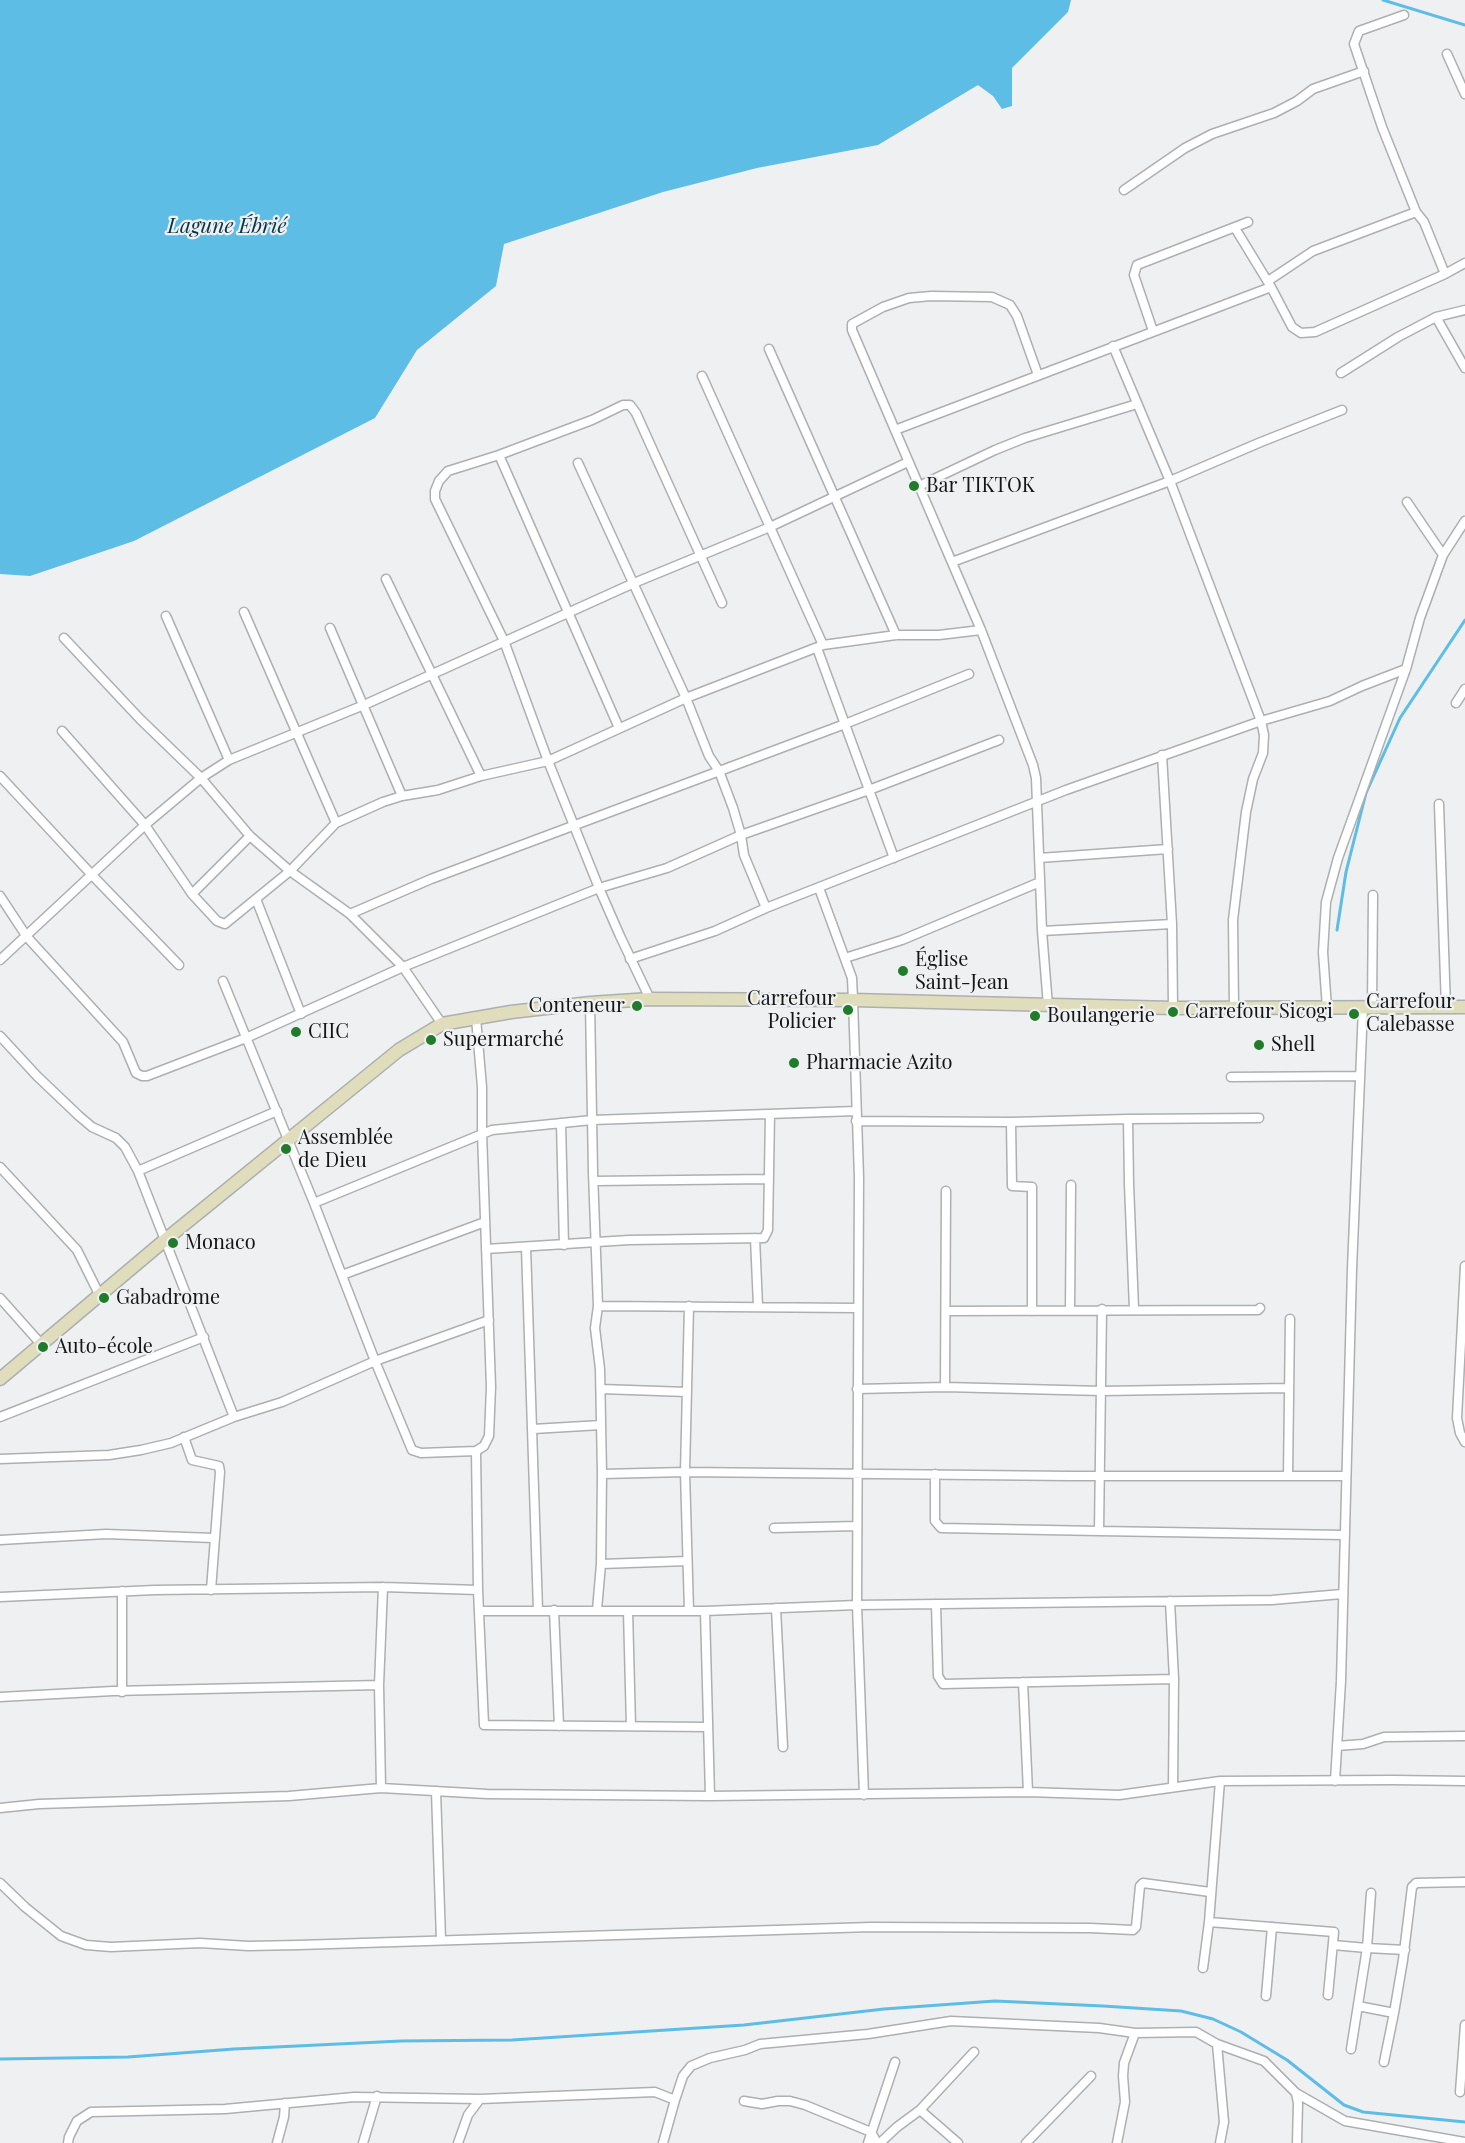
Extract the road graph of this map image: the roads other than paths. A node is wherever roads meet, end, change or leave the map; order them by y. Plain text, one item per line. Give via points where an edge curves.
1 (1404, 15) dead end
2 (1447, 54) dead end
3 (1364, 71) junction
4 (1465, 94) edge
5 (1124, 190) dead end
6 (1416, 212) junction
7 (1248, 222) dead end
8 (1235, 228) junction
9 (1465, 263) edge
10 (1445, 274) junction
11 (1269, 284) junction
12 (1465, 309) edge
13 (1436, 317) junction
14 (1153, 331) junction
15 (1113, 346) junction
16 (769, 350) dead end
17 (1465, 368) edge
18 (1341, 373) dead end
19 (1038, 375) junction
20 (702, 376) dead end
21 (1137, 404) junction
22 (1342, 410) dead end
23 (895, 430) junction
24 (499, 455) junction
25 (908, 462) junction
26 (578, 463) dead end
27 (1170, 481) junction
28 (919, 486) junction
29 (834, 497) junction
30 (1407, 502) dead end
31 (1465, 521) edge
32 (770, 527) junction
33 (1443, 555) junction
34 (701, 556) junction
35 (952, 562) junction
36 (386, 579) dead end
37 (634, 584) junction
38 (722, 603) dead end
39 (244, 612) dead end
40 (568, 613) junction
41 (166, 616) dead end
42 (330, 628) dead end
43 (981, 630) junction
44 (896, 634) junction
45 (64, 638) dead end
46 (504, 641) junction
47 (820, 646) junction
48 (1406, 669) junction
49 (432, 673) junction
50 (969, 674) dead end
51 (1465, 689) edge
52 (686, 698) junction
53 (1456, 703) dead end
54 (364, 705) junction
55 (1261, 721) junction
56 (845, 724) junction
57 (619, 728) junction
58 (62, 731) dead end
59 (298, 734) junction
60 (999, 740) dead end
61 (1162, 755) junction
62 (229, 760) junction
63 (548, 761) junction
64 (719, 771) junction
65 (0, 776) edge
66 (481, 776) junction
67 (201, 778) junction
68 (869, 790) junction
69 (402, 796) junction
70 (1036, 801) junction
71 (1439, 804) dead end
72 (336, 823) junction
73 (146, 825) junction
74 (574, 826) junction
75 (741, 835) junction
76 (250, 836) junction
77 (1168, 849) junction
78 (894, 858) junction
79 (1039, 858) junction
80 (290, 871) junction
81 (92, 875) junction
82 (1040, 882) junction
83 (599, 888) junction
84 (819, 888) junction
85 (192, 894) junction
86 (1373, 895) dead end
87 (0, 896) edge
88 (256, 899) junction
89 (766, 908) junction
90 (350, 914) junction
91 (1172, 924) junction
92 (1042, 931) junction
93 (27, 937) junction
94 (630, 958) junction
95 (845, 958) junction
96 (0, 960) edge
97 (178, 965) dead end
98 (403, 967) junction
99 (223, 981) dead end
100 (650, 999) junction
101 (853, 1000) junction
102 (590, 1003) junction
103 (1048, 1006) junction
104 (1234, 1007) junction
105 (1465, 1007) edge
106 (1173, 1008) junction
107 (1327, 1008) junction
108 (1367, 1008) junction
109 (1446, 1008) junction
110 (301, 1014) junction
111 (476, 1018) junction
112 (442, 1024) junction
113 (0, 1036) edge
114 (246, 1038) junction
115 (1360, 1076) junction
116 (1232, 1077) dead end
117 (277, 1111) junction
118 (856, 1111) junction
119 (770, 1114) junction
120 (1259, 1118) dead end
121 (1128, 1119) junction
122 (592, 1120) junction
123 (856, 1121) junction
124 (1011, 1122) junction
125 (561, 1123) junction
126 (482, 1133) junction
127 (288, 1139) junction
128 (0, 1167) edge
129 (138, 1171) junction
130 (769, 1179) junction
131 (594, 1181) junction
132 (1071, 1185) dead end
133 (946, 1191) dead end
134 (314, 1203) junction
135 (485, 1222) junction
136 (755, 1238) junction
137 (165, 1240) junction
138 (596, 1243) junction
139 (564, 1245) junction
140 (526, 1247) junction
141 (486, 1249) junction
142 (1465, 1266) edge
143 (342, 1275) junction
144 (100, 1296) junction
145 (0, 1298) edge
146 (598, 1306) junction
147 (689, 1306) junction
148 (758, 1306) junction
149 (858, 1308) junction
150 (1260, 1308) dead end
151 (1134, 1309) junction
152 (1070, 1310) junction
153 (1102, 1310) junction
154 (945, 1311) junction
155 (1032, 1311) junction
156 (1290, 1319) dead end
157 (489, 1320) junction
158 (204, 1337) junction
159 (40, 1344) junction
160 (375, 1361) junction
161 (0, 1378) edge
162 (945, 1388) junction
163 (1288, 1388) junction
164 (601, 1389) junction
165 (858, 1389) junction
166 (1102, 1391) junction
167 (687, 1392) junction
168 (0, 1417) edge
169 (234, 1417) junction
170 (602, 1425) junction
171 (533, 1429) junction
172 (1463, 1430) edge
173 (184, 1437) junction
174 (1465, 1442) edge
175 (476, 1451) junction
176 (0, 1459) edge
177 (685, 1472) junction
178 (602, 1474) junction
179 (858, 1474) junction
180 (935, 1474) junction
181 (1099, 1476) junction
182 (1288, 1476) junction
183 (1346, 1476) junction
184 (858, 1526) junction
185 (774, 1528) dead end
186 (1099, 1531) junction
187 (1345, 1535) junction
188 (213, 1538) junction
189 (0, 1540) edge
190 (687, 1561) junction
191 (601, 1564) junction
192 (383, 1587) junction
193 (210, 1590) junction
194 (478, 1590) junction
195 (122, 1591) junction
196 (1342, 1594) junction
197 (0, 1597) edge
198 (1170, 1601) junction
199 (936, 1604) junction
200 (857, 1605) junction
201 (776, 1608) junction
202 (538, 1610) junction
203 (554, 1610) junction
204 (597, 1610) junction
205 (479, 1611) junction
206 (628, 1611) junction
207 (689, 1611) junction
208 (705, 1611) junction
209 (1174, 1679) junction
210 (1023, 1682) junction
211 (379, 1685) junction
212 (122, 1692) junction
213 (0, 1697) edge
214 (559, 1726) junction
215 (631, 1726) junction
216 (708, 1727) junction
217 (1465, 1736) edge
218 (783, 1746) dead end
219 (1337, 1746) junction
220 (1220, 1781) junction
221 (1335, 1781) junction
222 (1465, 1781) edge
223 (1173, 1787) junction
224 (381, 1788) junction
225 (436, 1791) junction
226 (1028, 1792) junction
227 (864, 1795) junction
228 (710, 1796) junction
229 (0, 1808) edge
230 (0, 1882) edge
231 (1465, 1882) edge
232 (1210, 1892) junction
233 (1371, 1893) dead end
234 (1209, 1922) junction
235 (1272, 1928) junction
236 (441, 1940) junction
237 (1333, 1945) junction
238 (1367, 1948) junction
239 (1405, 1950) junction
240 (1203, 1968) dead end
241 (1328, 1995) dead end
242 (1266, 1996) dead end
243 (1358, 2006) junction
244 (1394, 2013) junction
245 (1465, 2025) edge
246 (1135, 2033) junction
247 (1216, 2044) junction
248 (1351, 2049) dead end
249 (974, 2052) dead end
250 (895, 2062) dead end
251 (1384, 2062) dead end
252 (1091, 2076) dead end
253 (1460, 2092) dead end
254 (1296, 2093) junction
255 (376, 2096) junction
256 (480, 2099) junction
257 (675, 2100) junction
258 (744, 2101) dead end
259 (285, 2103) junction
260 (920, 2110) junction
261 (871, 2132) junction
262 (1465, 2142) edge
263 (68, 2143) edge
264 (278, 2143) edge
265 (363, 2143) edge
266 (458, 2143) edge
267 (663, 2143) edge
268 (868, 2143) edge
269 (878, 2143) edge
270 (958, 2143) edge
271 (1026, 2143) edge
272 (1117, 2143) edge
273 (1220, 2143) edge
274 (1297, 2143) edge

1 - 3 street via 1359,31 1354,44
2 - 4 street
3 - 5 street via 1313,88 1274,113 1212,134
3 - 6 street
6 - 10 street via 1424,222
6 - 11 street via 1313,251
7 - 8 street
8 - 11 street
8 - 14 street via 1137,265 1134,275
9 - 10 street
10 - 11 street via 1315,332 1301,333 1292,327
11 - 14 street
12 - 13 street
13 - 17 street
13 - 18 street
14 - 15 street
15 - 19 street
15 - 21 street
16 - 29 street
19 - 23 street
19 - 23 street via 1017,315 1004,300 931,296 883,307 857,320 852,330
20 - 32 street
21 - 27 street
21 - 28 street via 1025,438
22 - 27 street
23 - 25 street
24 - 34 street via 630,405
24 - 40 street
24 - 46 street via 448,471 439,481 435,499
25 - 28 street
25 - 29 street
26 - 37 street
27 - 35 street
27 - 55 street
28 - 35 street
29 - 32 street
29 - 44 street
30 - 33 street
31 - 33 street
32 - 34 street
32 - 47 street
33 - 48 street
34 - 37 street
34 - 38 street
35 - 43 street
36 - 49 street
37 - 40 street
37 - 52 street
39 - 59 street
40 - 46 street
40 - 57 street
41 - 62 street
42 - 54 street
43 - 44 street via 939,635
43 - 70 street via 1034,765
44 - 47 street
45 - 67 street
46 - 49 street
46 - 63 street
47 - 52 street
47 - 56 street
48 - 55 street via 1330,701
48 - 107 street via 1326,902 1323,952
49 - 54 street
49 - 66 street
50 - 56 street
51 - 53 street
52 - 57 street
52 - 64 street
54 - 59 street
54 - 69 street
55 - 61 street
55 - 104 street via 1263,753 1245,812 1233,920
56 - 64 street
56 - 68 street
57 - 63 street
58 - 73 street
59 - 62 street
59 - 72 street
60 - 68 street
61 - 70 street
61 - 77 street
62 - 67 street
63 - 66 street
63 - 74 street
64 - 74 street
64 - 75 street
65 - 81 street
66 - 69 street via 438,790
67 - 73 street
67 - 76 street
68 - 75 street
68 - 78 street
69 - 72 street
70 - 78 street
70 - 79 street
71 - 109 street
72 - 80 street
73 - 81 street
73 - 85 street
74 - 83 street
74 - 90 street
75 - 83 street via 667,868
75 - 89 street via 744,855
76 - 80 street
76 - 85 street
77 - 79 street
77 - 91 street
78 - 84 street
79 - 82 street
80 - 88 street
80 - 90 street
81 - 93 street
81 - 97 street
82 - 92 street
82 - 95 street via 903,940
83 - 94 street
83 - 98 street
84 - 89 street
84 - 95 street
85 - 88 street via 222,924
86 - 108 street
87 - 93 street
88 - 110 street
89 - 94 street via 715,931
90 - 98 street
91 - 92 street
91 - 106 street
92 - 103 street
93 - 96 street
93 - 114 street via 123,1042 133,1068 142,1077
94 - 100 street
95 - 101 street via 852,978
98 - 110 street
98 - 112 street
99 - 114 street
100 - 101 street
100 - 102 street
101 - 103 street
101 - 118 street
102 - 111 street
102 - 122 street
103 - 106 street
104 - 106 street
104 - 107 street
105 - 109 street
107 - 108 street
108 - 109 street
108 - 115 street
110 - 114 street
111 - 112 street
111 - 126 street
112 - 127 street via 399,1050
113 - 129 street via 79,1116 116,1138
114 - 117 street
115 - 116 street
115 - 183 street
117 - 127 street
117 - 129 street
118 - 119 street
118 - 123 street
119 - 122 street
119 - 130 street
120 - 121 street
121 - 124 street
121 - 151 street
122 - 125 street
122 - 131 street
123 - 124 street
123 - 149 street
124 - 155 street via 1012,1186 1032,1187
125 - 126 street
125 - 139 street
126 - 134 street
126 - 135 street
127 - 134 street
127 - 137 street
128 - 144 street via 77,1250
129 - 137 street
130 - 131 street
130 - 136 street via 768,1230 764,1238
131 - 138 street
132 - 152 street
133 - 154 street
134 - 143 street
135 - 141 street
135 - 143 street
136 - 138 street
136 - 148 street
137 - 144 street
137 - 158 street
138 - 139 street
138 - 146 street
139 - 140 street
140 - 141 street
140 - 171 street
141 - 157 street
142 - 172 street via 1457,1418
143 - 160 street
144 - 159 street
145 - 159 street
146 - 147 street
146 - 164 street via 595,1328
147 - 148 street
147 - 167 street
148 - 149 street
149 - 165 street
150 - 151 street
151 - 153 street
152 - 153 street
152 - 155 street
153 - 166 street
154 - 155 street
154 - 162 street
156 - 163 street
157 - 160 street
157 - 175 street via 491,1420 489,1436
158 - 168 street
158 - 169 street
159 - 161 street
160 - 169 street via 282,1402
160 - 175 street via 412,1450 431,1454
162 - 165 street
162 - 166 street
163 - 166 street
163 - 182 street
164 - 167 street
164 - 170 street
165 - 179 street
166 - 181 street
167 - 177 street
169 - 173 street
170 - 171 street
170 - 178 street
171 - 202 street
172 - 174 street
173 - 176 street via 109,1455
173 - 188 street via 192,1460 219,1466
175 - 194 street
177 - 178 street
177 - 179 street
177 - 190 street
178 - 191 street
179 - 180 street
179 - 184 street
180 - 181 street
180 - 186 street via 935,1521 941,1528
181 - 182 street
181 - 186 street
182 - 183 street
183 - 187 street
184 - 185 street
184 - 200 street
186 - 187 street
187 - 196 street
188 - 189 street via 94,1534
188 - 193 street
190 - 191 street
190 - 207 street
191 - 204 street
192 - 193 street
192 - 194 street
192 - 211 street
193 - 195 street
194 - 205 street
195 - 197 street
195 - 212 street
196 - 198 street via 1272,1600
196 - 219 street
198 - 199 street
198 - 209 street
199 - 200 street
199 - 210 street via 938,1676 943,1684
200 - 201 street
200 - 227 street
201 - 208 street
201 - 218 street
202 - 203 street
202 - 205 street
203 - 204 street
203 - 214 street
204 - 206 street
205 - 214 street via 484,1725
206 - 207 street
206 - 215 street
207 - 208 street
208 - 216 street
209 - 210 street
209 - 223 street
210 - 226 street
211 - 212 street
211 - 224 street
212 - 213 street
214 - 215 street
215 - 216 street
216 - 228 street
217 - 219 street via 1384,1737
219 - 221 street
220 - 221 street
220 - 223 street
220 - 232 street
221 - 222 street
223 - 226 street via 1119,1796
224 - 225 street
224 - 229 street via 289,1796
225 - 228 street
225 - 236 street
226 - 227 street
227 - 228 street
230 - 236 street via 61,1936 86,1945
231 - 239 street via 1414,1884
232 - 234 street
232 - 236 street via 1143,1883 1133,1930 872,1927
233 - 238 street
234 - 235 street
234 - 240 street
235 - 237 street via 1334,1932
235 - 242 street
237 - 238 street
237 - 241 street
238 - 239 street
238 - 243 street
239 - 244 street
243 - 244 street
243 - 248 street
244 - 251 street
245 - 253 street
246 - 247 street via 1196,2032
246 - 257 street via 951,2021 760,2044 691,2066
246 - 272 street via 1124,2063 1125,2102
247 - 254 street via 1264,2061
247 - 273 street via 1224,2122
249 - 260 street
250 - 261 street
252 - 271 street
254 - 262 street via 1345,2121
254 - 274 street
255 - 256 street
255 - 259 street
255 - 265 street
256 - 257 street via 655,2092
256 - 266 street via 468,2115
257 - 267 street
258 - 261 street via 790,2101
259 - 263 street via 225,2109 91,2112 76,2121
259 - 264 street
260 - 269 street
260 - 270 street
261 - 268 street
261 - 269 street

